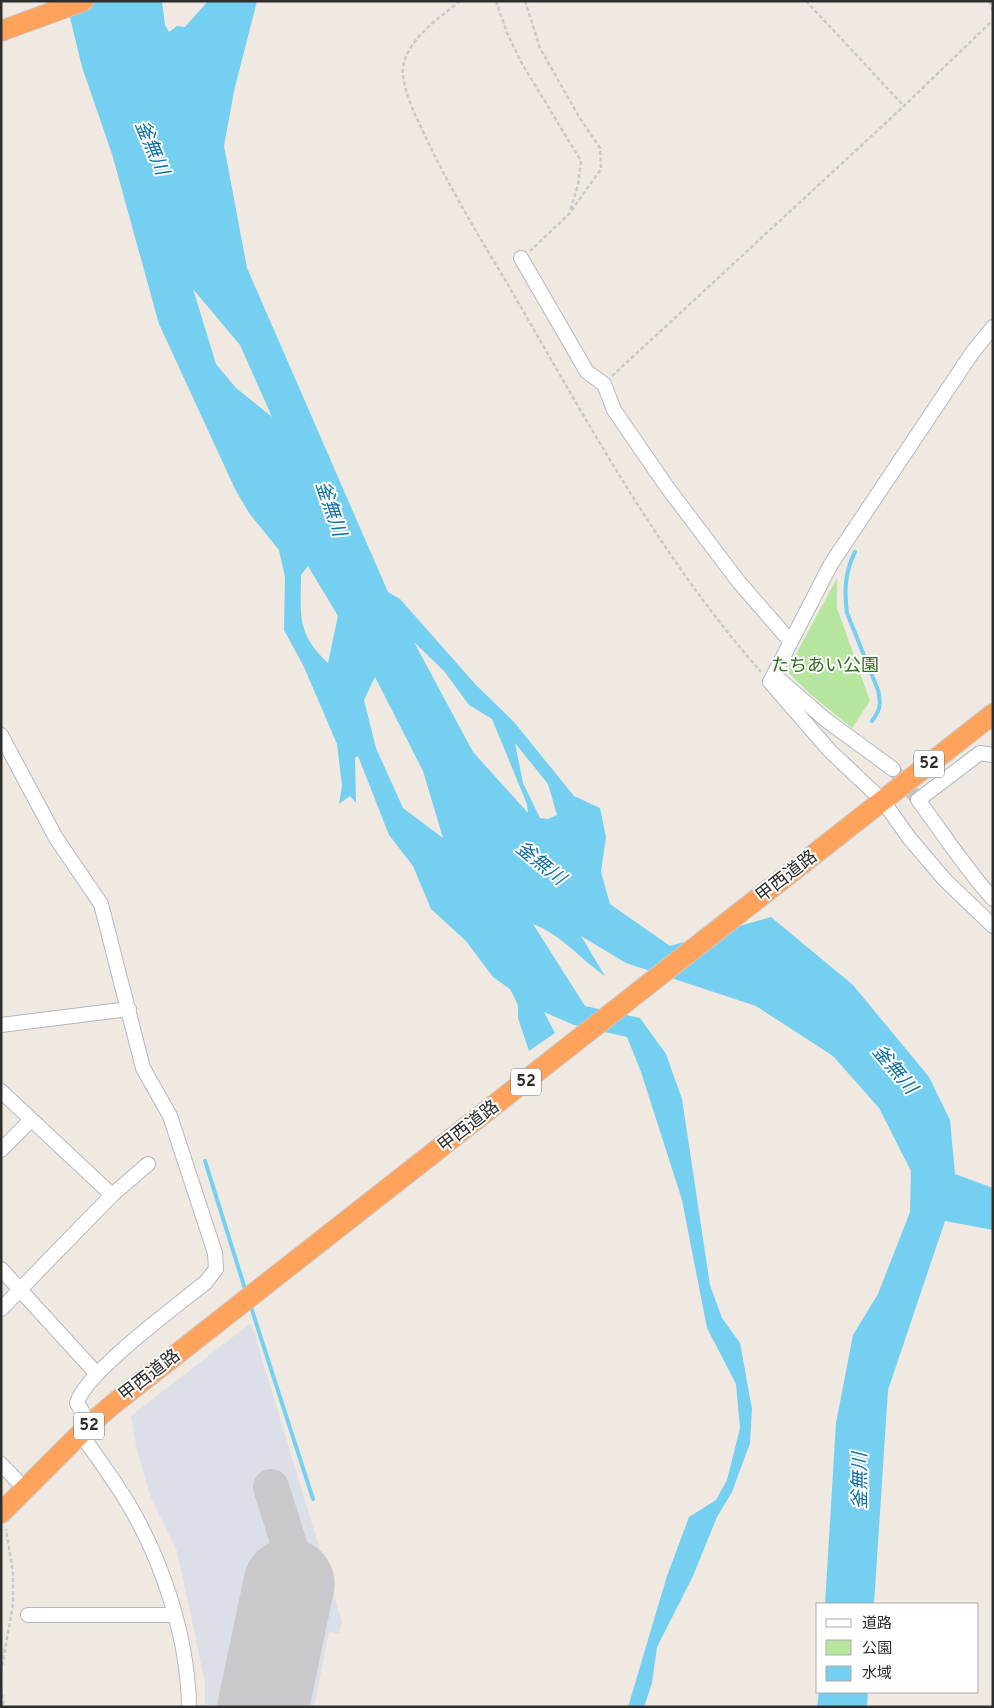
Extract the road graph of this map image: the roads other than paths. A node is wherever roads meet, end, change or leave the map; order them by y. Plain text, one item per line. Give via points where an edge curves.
1 (83, 1) edge
2 (1, 32) edge
3 (521, 258) road end
4 (993, 327) edge
5 (790, 641) junction
6 (774, 675) junction
7 (993, 714) edge
8 (1, 735) edge
9 (993, 755) edge
10 (893, 769) tunnel mouth
11 (883, 801) junction
12 (993, 899) edge
13 (993, 926) edge
14 (129, 1009) junction
15 (1, 1025) edge
16 (1, 1091) edge
17 (31, 1120) junction
18 (1, 1150) edge
19 (148, 1164) dead end
20 (112, 1195) junction
21 (1, 1268) edge
22 (22, 1289) junction
23 (1, 1309) edge
24 (96, 1373) junction
25 (86, 1429) junction
26 (1, 1464) edge
27 (26, 1490) junction
28 (2, 1513) edge
29 (28, 1615) dead end
30 (174, 1615) junction
31 (189, 1707) edge

1 - 2 highway
3 - 5 street via 587,372 604,384 614,410 667,487 738,581
4 - 5 street via 852,531
5 - 6 street
6 - 10 street via 826,720
6 - 11 street via 770,682 802,721
7 - 11 highway, 甲西道路 / 52
8 - 14 street via 56,838 101,904
9 - 12 street via 980,753 918,800
11 - 13 street via 945,880
11 - 25 highway, 甲西道路 / 52
14 - 15 street
14 - 24 street via 143,1068 170,1116 187,1163 215,1254 216,1269 206,1282
16 - 17 street
17 - 18 street
17 - 20 street
19 - 20 street
20 - 22 street
21 - 22 street
22 - 23 street
22 - 24 street
24 - 25 street via 79,1394 77,1403
25 - 27 highway, 甲西道路 / 52
25 - 30 street via 151,1547
26 - 27 street
27 - 28 highway, 甲西道路 / 52
29 - 30 street
30 - 31 street via 185,1661

